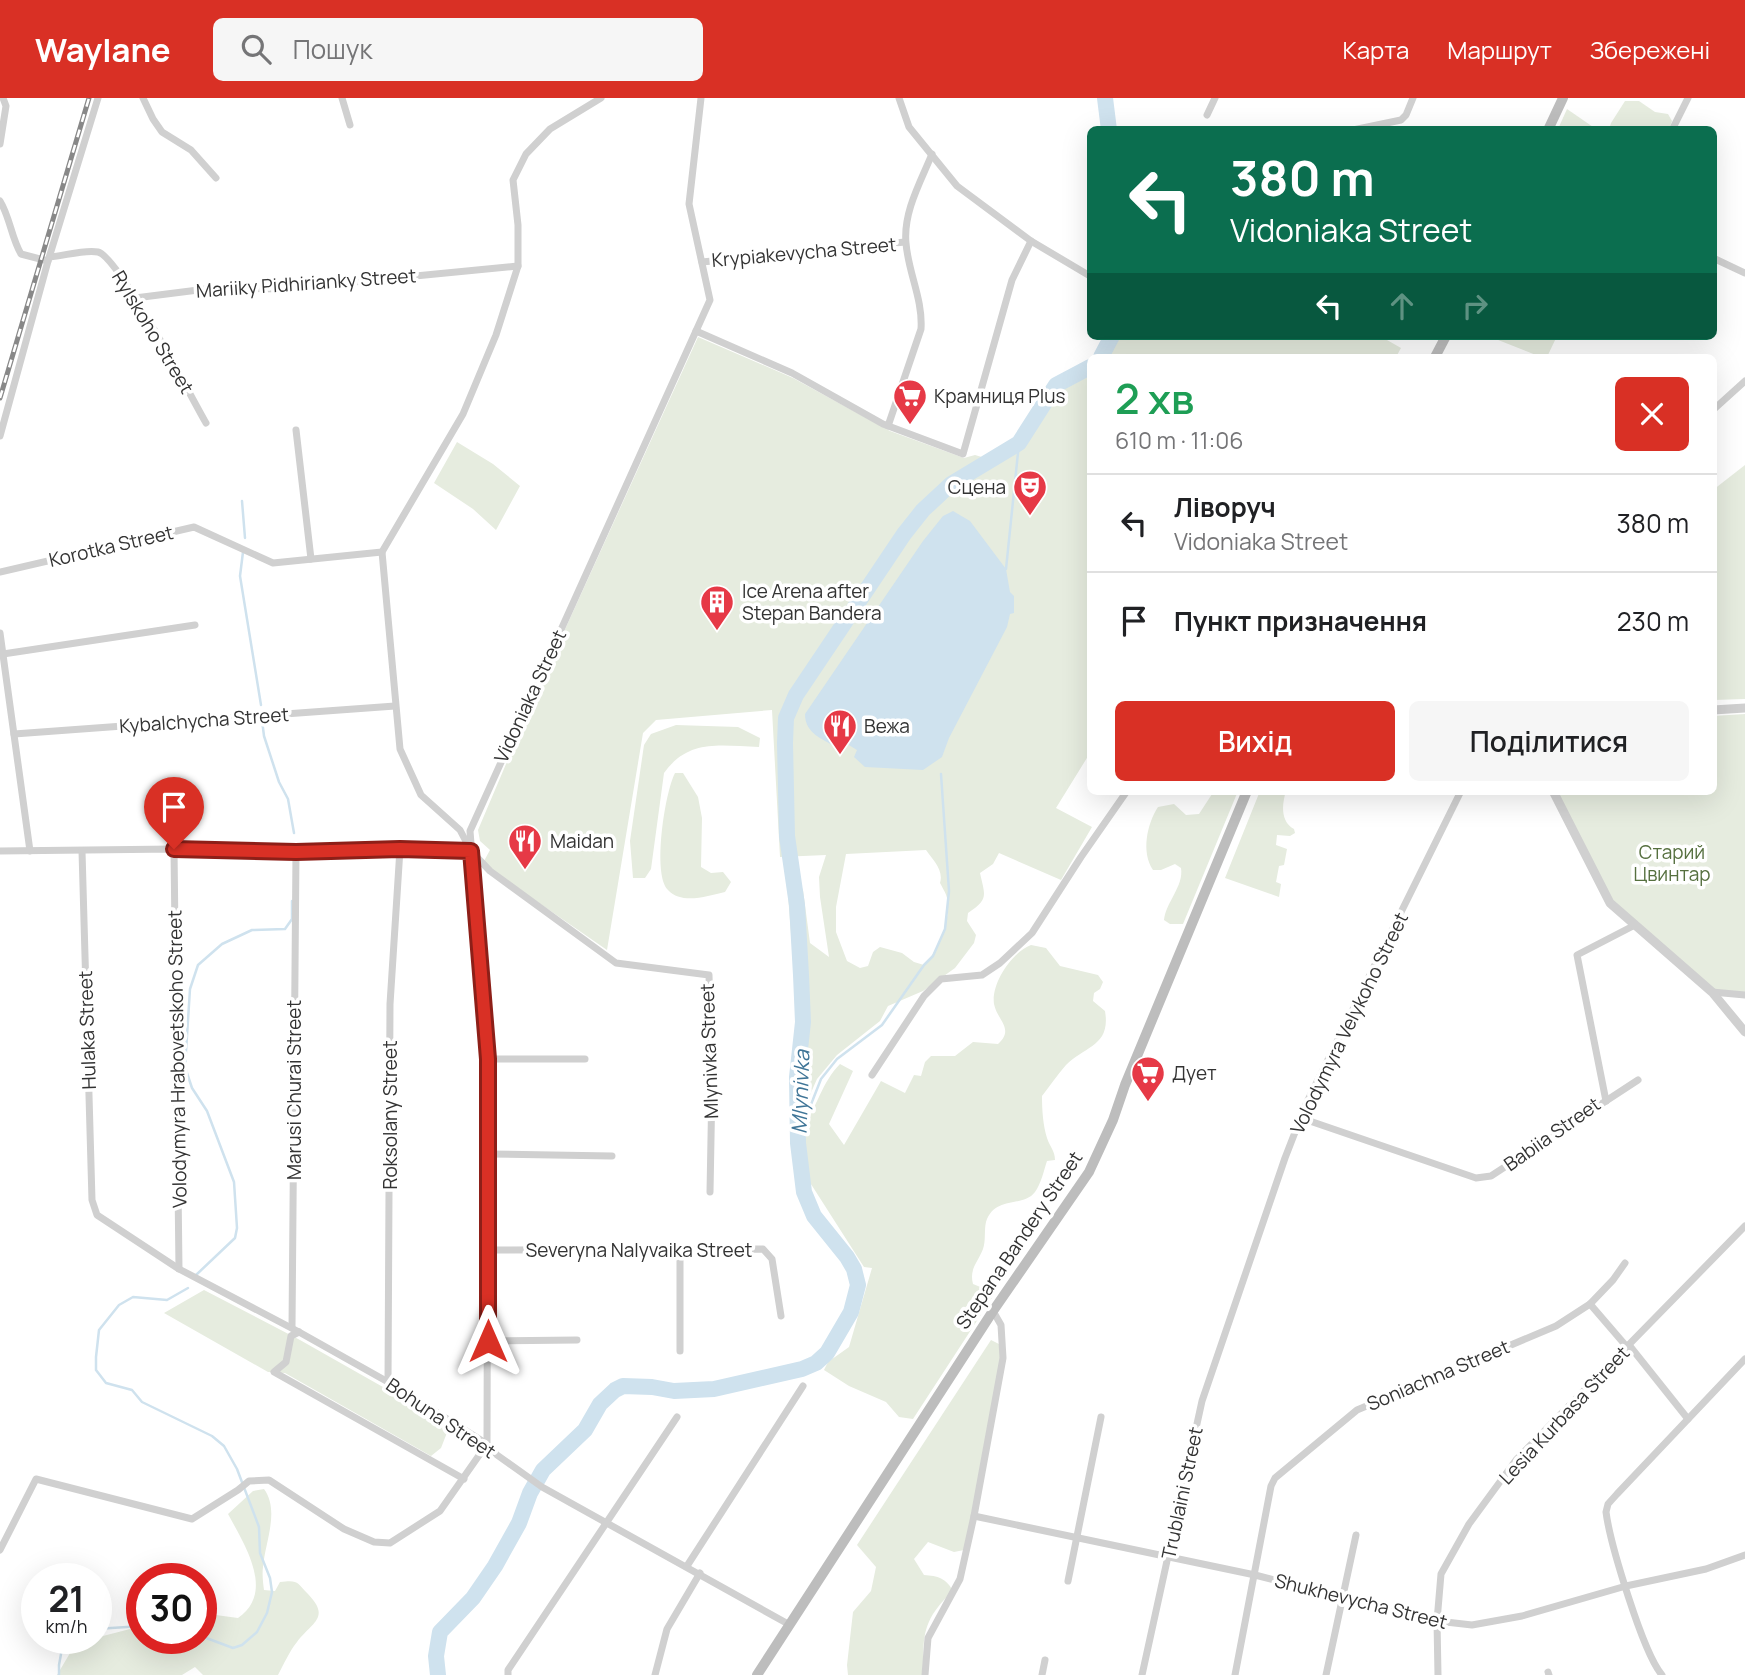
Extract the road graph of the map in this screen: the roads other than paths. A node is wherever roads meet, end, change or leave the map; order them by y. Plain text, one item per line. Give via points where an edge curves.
1 (3, 98) edge
2 (98, 98) edge
3 (143, 98) edge
4 (342, 98) edge
5 (601, 98) edge
6 (701, 98) edge
7 (899, 98) edge
8 (1215, 98) edge
9 (1413, 98) edge
10 (1563, 98) edge
11 (1688, 98) edge
12 (1207, 115) dead end
13 (350, 125) dead end
14 (1372, 126) edge
15 (1550, 126) edge
16 (1674, 126) edge
17 (0, 144) edge
18 (932, 154) junction
19 (216, 178) dead end
20 (0, 201) edge
21 (1031, 241) junction
22 (905, 242) junction
23 (49, 259) junction
24 (1717, 260) edge
25 (702, 262) junction
26 (518, 266) junction
27 (1745, 272) edge
28 (1087, 274) edge
29 (135, 298) junction
30 (696, 331) junction
31 (1745, 381) edge
32 (1717, 406) edge
33 (206, 423) dead end
34 (888, 426) junction
35 (296, 430) dead end
36 (0, 436) edge
37 (382, 552) junction
38 (311, 559) junction
39 (0, 572) edge
40 (195, 625) dead end
41 (0, 633) edge
42 (3, 654) junction
43 (395, 706) junction
44 (1745, 708) edge
45 (1717, 710) edge
46 (14, 734) junction
47 (1124, 795) edge
48 (1245, 795) edge
49 (1459, 795) edge
50 (1555, 795) edge
51 (174, 849) junction
52 (400, 849) junction
53 (0, 851) edge
54 (30, 851) junction
55 (82, 851) junction
56 (471, 851) junction
57 (296, 852) junction
58 (1635, 925) junction
59 (1712, 992) junction
60 (1745, 995) edge
61 (1745, 1032) edge
62 (488, 1059) junction
63 (585, 1059) dead end
64 (872, 1075) dead end
65 (1638, 1080) dead end
66 (1606, 1101) junction
67 (1301, 1118) junction
68 (488, 1154) junction
69 (612, 1156) dead end
70 (710, 1192) dead end
71 (95, 1209) joint
72 (1745, 1226) edge
73 (487, 1250) junction
74 (680, 1251) junction
75 (1625, 1263) dead end
76 (179, 1269) junction
77 (1590, 1304) junction
78 (993, 1311) junction
79 (1232, 1313) joint
80 (781, 1316) dead end
81 (296, 1330) junction
82 (577, 1340) dead end
83 (488, 1341) junction
84 (1628, 1346) junction
85 (680, 1351) dead end
86 (1745, 1359) edge
87 (388, 1382) junction
88 (803, 1386) dead end
89 (677, 1417) dead end
90 (1101, 1417) dead end
91 (1688, 1419) junction
92 (487, 1444) junction
93 (464, 1479) junction
94 (974, 1516) junction
95 (604, 1523) junction
96 (1356, 1535) dead end
97 (1077, 1539) junction
98 (0, 1550) edge
99 (1745, 1555) edge
100 (1168, 1557) junction
101 (687, 1566) junction
102 (700, 1573) junction
103 (1255, 1575) junction
104 (1068, 1581) dead end
105 (1626, 1586) junction
106 (1342, 1597) junction
107 (1437, 1621) junction
108 (790, 1625) junction
109 (1045, 1660) dead end
110 (508, 1675) edge
111 (655, 1675) edge
112 (757, 1675) edge
113 (925, 1675) edge
114 (1042, 1675) edge
115 (1142, 1675) edge
116 (1235, 1675) edge
117 (1326, 1675) edge
118 (1438, 1675) edge
119 (1662, 1675) edge

1 - 17 street via 6,106
2 - 23 street
3 - 19 street via 162,132 191,150
4 - 13 street
5 - 26 street via 550,129 526,154 513,180
6 - 25 street, Vidoniaka Street via 689,204
7 - 18 street via 909,127
8 - 12 street
9 - 14 street via 1401,120
10 - 15 main road
11 - 16 street
18 - 21 street via 957,186
18 - 22 street via 912,202
20 - 23 street via 21,254
21 - 28 street
21 - 34 street via 1012,280 963,454
22 - 25 street, Krypiakevycha Street
22 - 34 street via 922,312 921,329
23 - 29 street, Rylskoho Street via 97,252 106,256
23 - 36 street
24 - 27 street
25 - 30 street, Vidoniaka Street via 710,300
26 - 29 street, Mariiky Pidhirianky Street
26 - 37 street via 463,414
29 - 33 street, Rylskoho Street
30 - 34 street via 792,373
30 - 56 street, Vidoniaka Street via 480,807 470,831
31 - 32 street
35 - 38 street
37 - 38 street, Korotka Street
37 - 43 street
38 - 39 street, Korotka Street via 273,564 194,527
40 - 42 street
41 - 42 street
42 - 46 street
43 - 46 street, Kybalchycha Street
43 - 56 street via 400,749 413,781 421,795 460,830
44 - 45 street
46 - 54 street
47 - 64 street via 1032,933 982,975 941,979 924,996
48 - 78 main road, Stepana Bandery Street via 1089,1172
49 - 67 street, Volodymyra Velykoho Street
50 - 58 street via 1610,903
51 - 55 street
51 - 57 street
51 - 76 street, Volodymyra Hrabovetskoho Street
52 - 56 street
52 - 57 street
52 - 87 street, Roksolany Street via 390,1004
53 - 54 street
54 - 55 street
55 - 71 street, Hulaka Street
56 - 62 street, Vidoniaka Street
56 - 70 street, Mlynivka Street via 490,871 616,963 709,975
57 - 81 street, Marusi Churai Street
58 - 59 street
58 - 66 street, Babiia Street via 1577,955
59 - 60 street
59 - 61 street
62 - 63 street
62 - 68 street, Vidoniaka Street
65 - 66 street
66 - 67 street, Babiia Street via 1482,1178
67 - 79 street, Volodymyra Velykoho Street
68 - 69 street
68 - 73 street, Vidoniaka Street
71 - 76 street, Bohuna Street via 97,1215
72 - 84 street, Lesia Kurbasa Street
73 - 74 street, Severyna Nalyvaika Street
73 - 83 street, Vidoniaka Street
74 - 80 street, Severyna Nalyvaika Street via 763,1250 772,1259
74 - 85 street
75 - 77 street, Soniachna Street
76 - 81 street, Bohuna Street
77 - 84 street
77 - 103 street, Soniachna Street via 1556,1326 1357,1409 1316,1442 1271,1486
78 - 94 street via 1001,1325 1003,1358
78 - 108 main road, Stepana Bandery Street
79 - 100 street, Trublaini Street via 1202,1401
81 - 87 street, Bohuna Street
81 - 93 street via 286,1362 274,1372
82 - 83 street
83 - 92 street, Vidoniaka Street
84 - 91 street
84 - 107 street, Lesia Kurbasa Street via 1516,1461 1469,1524 1441,1574
86 - 91 street
87 - 92 street, Bohuna Street
88 - 101 street
89 - 95 street
90 - 97 street
91 - 105 street via 1608,1504 1608,1525
92 - 93 street
92 - 95 street, Bohuna Street via 528,1479
93 - 98 street via 440,1511 382,1544 344,1529 262,1478 249,1481 192,1519 36,1479
94 - 97 street, Shukhevycha Street
94 - 113 street via 960,1579 928,1638
95 - 101 street, Bohuna Street
95 - 110 street
96 - 106 street
97 - 100 street, Shukhevycha Street
97 - 104 street
99 - 105 street, Shukhevycha Street via 1706,1569
100 - 103 street, Shukhevycha Street
100 - 115 street, Trublaini Street
101 - 102 street, Bohuna Street
102 - 108 street, Bohuna Street
102 - 111 street via 667,1629
103 - 106 street, Shukhevycha Street
103 - 116 street, Soniachna Street
105 - 107 street, Shukhevycha Street via 1522,1616 1472,1625
105 - 119 street via 1652,1661
106 - 107 street, Shukhevycha Street
106 - 117 street
107 - 118 street, Lesia Kurbasa Street
108 - 112 main road, Stepana Bandery Street
109 - 114 street

